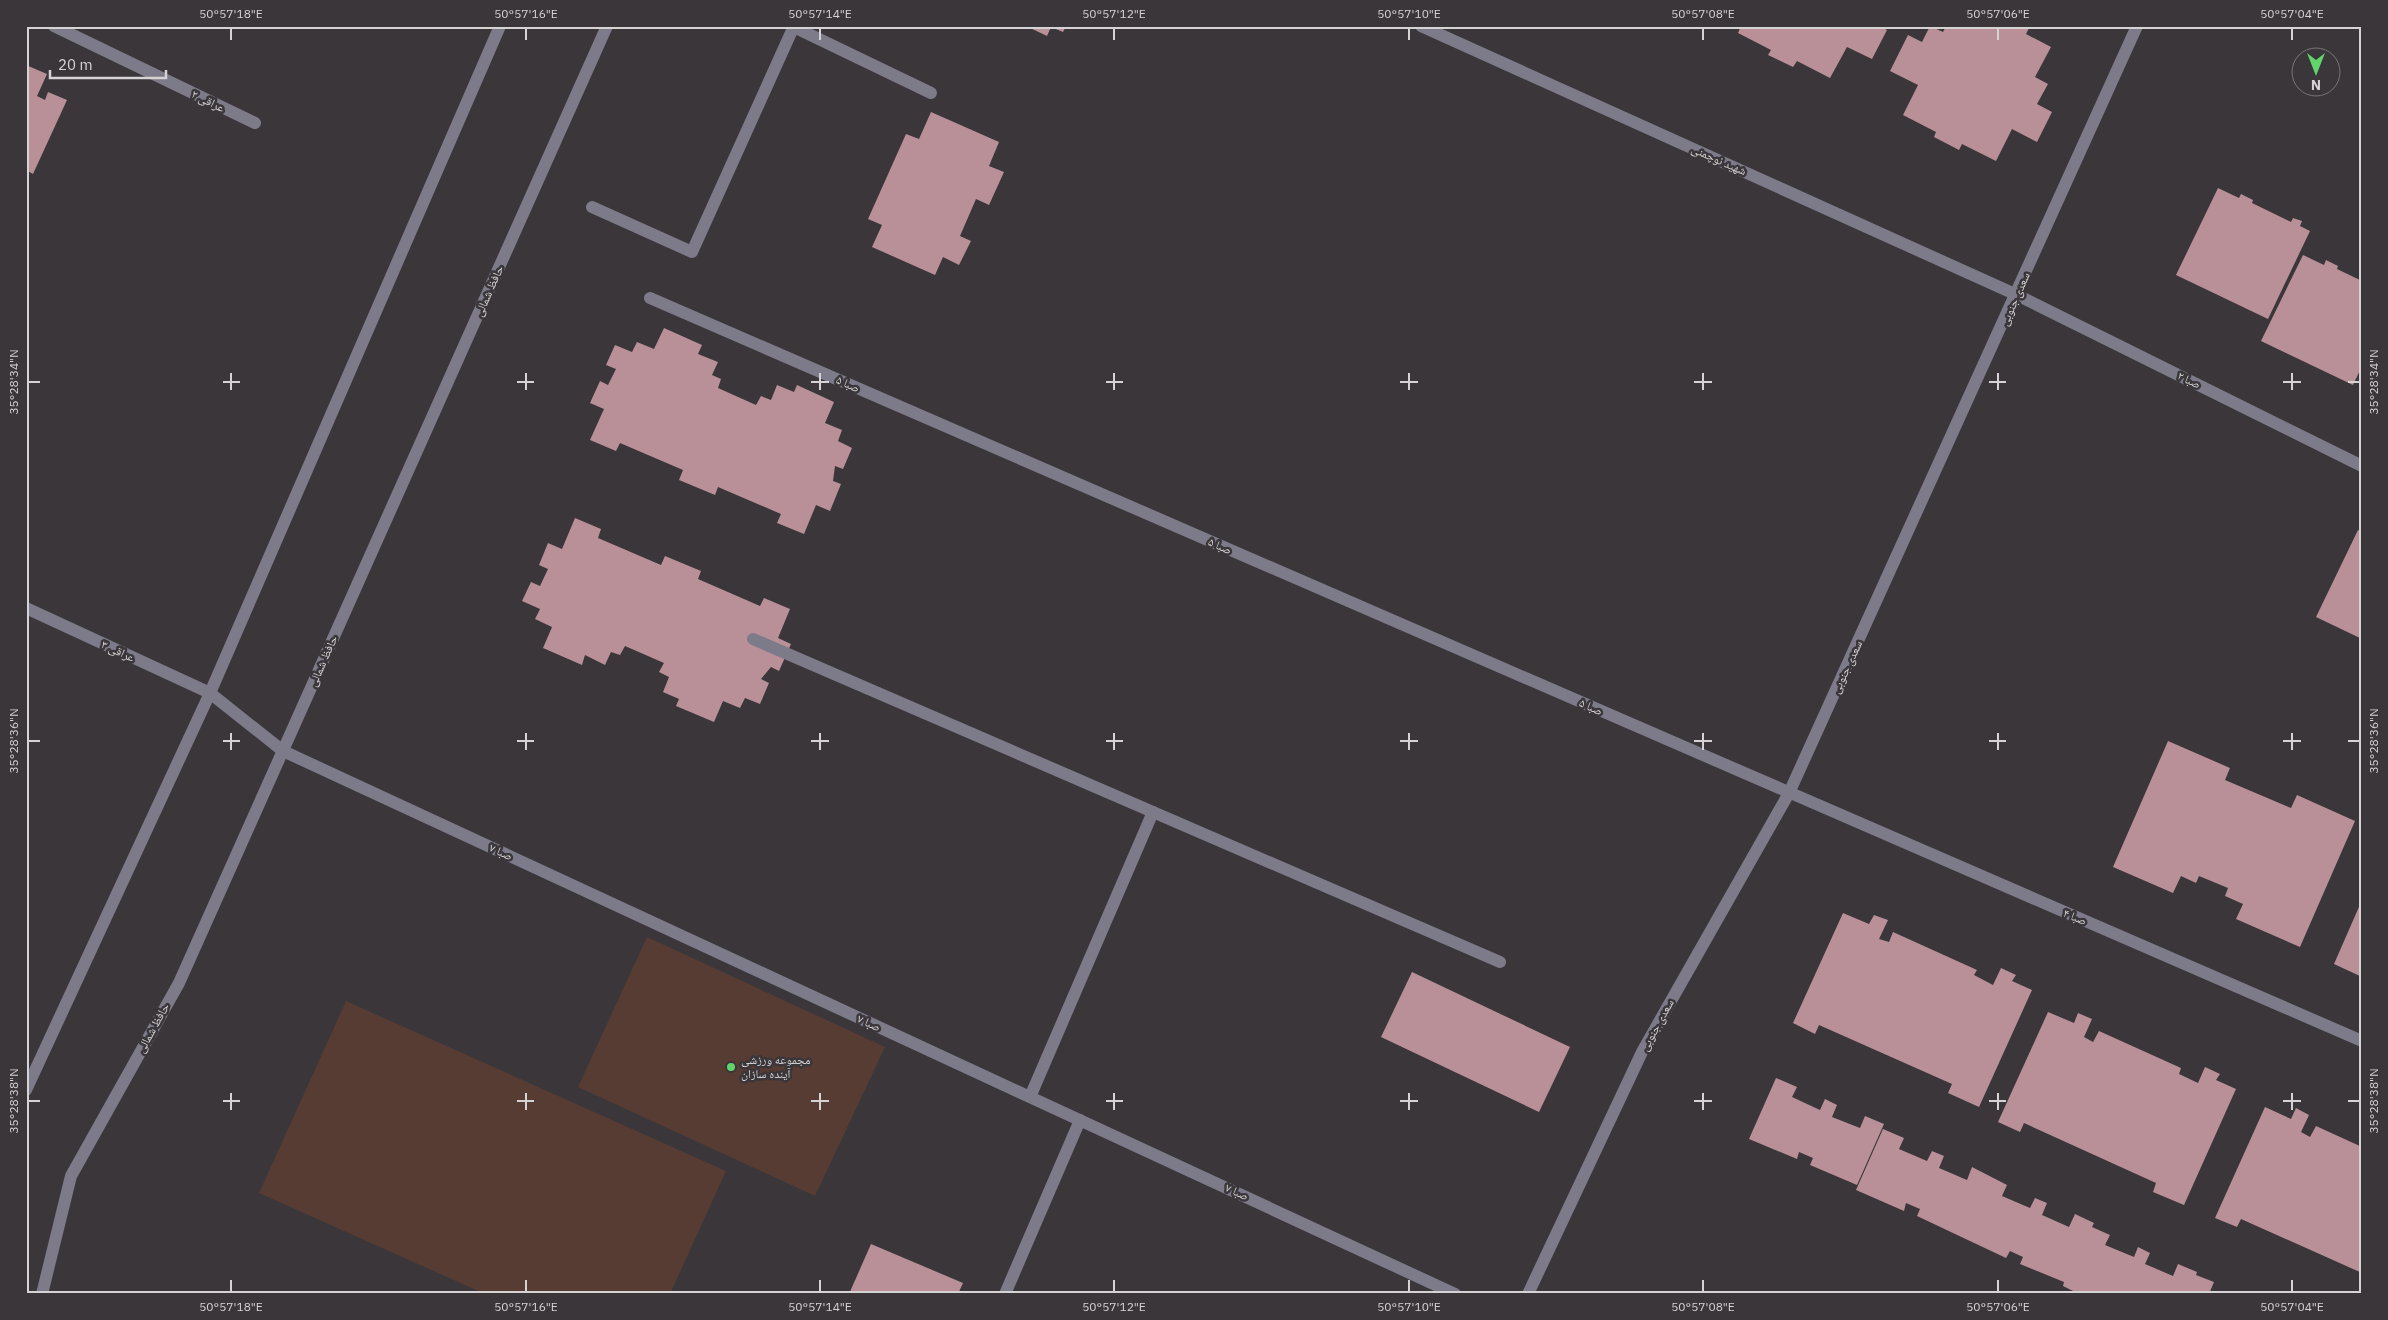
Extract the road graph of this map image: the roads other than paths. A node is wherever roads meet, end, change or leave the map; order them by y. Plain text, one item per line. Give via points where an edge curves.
1 (54, 26) edge
2 (500, 26) edge
3 (607, 26) edge
4 (1421, 26) edge
5 (2137, 26) edge
6 (794, 27) edge
7 (931, 93) dead end
8 (255, 123) dead end
9 (592, 207) dead end
10 (2017, 295) junction
11 (650, 298) dead end
12 (2362, 466) edge
13 (26, 608) edge
14 (753, 639) dead end
15 (210, 693) junction
16 (283, 751) junction
17 (1789, 793) junction
18 (1153, 812) junction
19 (1500, 962) dead end
20 (2362, 1041) edge
21 (26, 1090) edge
22 (1030, 1097) junction
23 (1080, 1120) junction
24 (42, 1294) edge
25 (1005, 1294) edge
26 (1455, 1294) edge
27 (1528, 1294) edge

1 - 8 street, عراقی ۲
2 - 15 street
3 - 16 street, حافظ شمالی
4 - 10 street, شهید نوچمنی
5 - 10 street, سعدی جنوبی
6 - 7 street
6 - 9 street via 692,252
10 - 12 street, صبا ۲
10 - 17 street, سعدی جنوبی
11 - 17 street, صبا ۵
13 - 15 street, عراقی ۳
14 - 18 street
15 - 16 street, عراقی ۳
15 - 21 street
16 - 22 street, صبا ۷
16 - 24 street, حافظ شمالی via 179,983 71,1176
17 - 20 street, صبا ۴
17 - 27 street, سعدی جنوبی via 1642,1052
18 - 19 street
18 - 22 street
22 - 23 street, صبا ۷
23 - 25 street
23 - 26 street, صبا ۷

